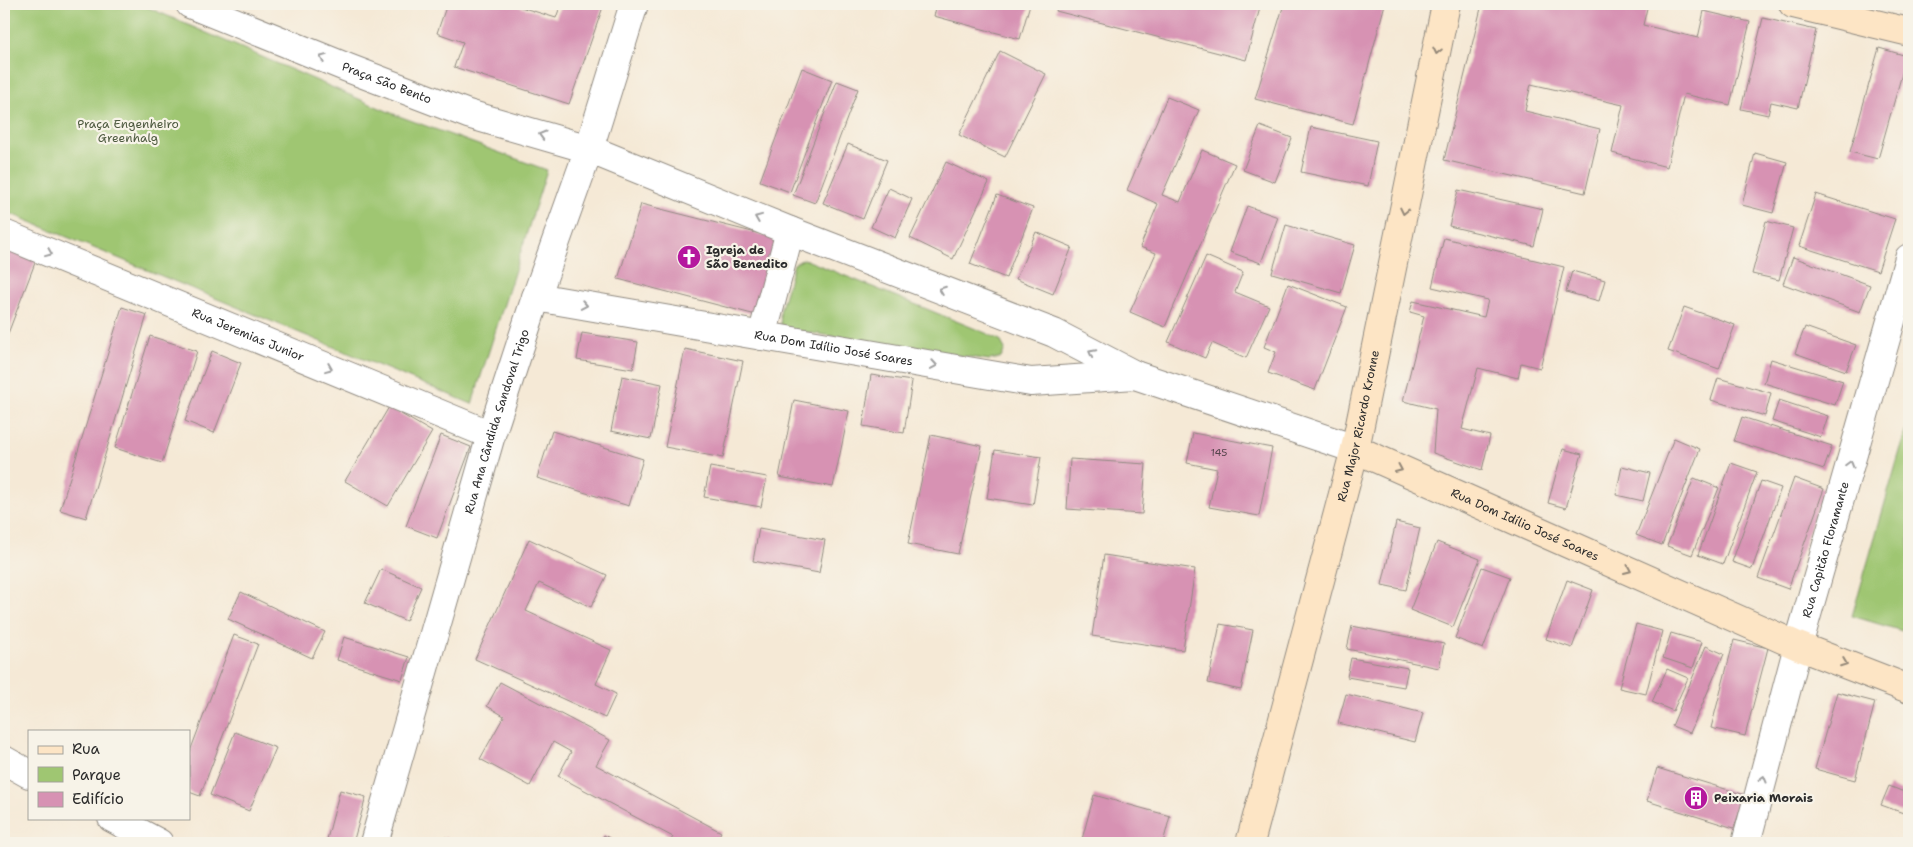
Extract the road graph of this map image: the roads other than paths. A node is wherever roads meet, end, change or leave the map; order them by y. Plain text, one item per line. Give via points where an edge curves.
1 (190, 4) edge
2 (634, 4) edge
3 (1446, 4) edge
4 (1793, 4) edge
5 (1909, 32) edge
6 (589, 149) junction
7 (790, 231) junction
8 (4, 234) edge
9 (1909, 258) edge
10 (536, 297) junction
11 (762, 336) junction
12 (1135, 376) junction
13 (491, 435) junction
14 (1355, 449) junction
15 (1798, 646) junction
16 (1909, 689) edge
17 (4, 760) edge
18 (28, 773) edge
19 (116, 820) edge
20 (159, 843) edge
21 (374, 843) edge
22 (1250, 843) edge
23 (1746, 843) edge

6 -> 1 street, Praça São Bento via 468,114
2 - 6 street, Rua Ana Cândida Sandoval Trigo
3 -> 14 main road, Rua Major Ricardo Kronne
4 - 5 main road
7 -> 6 street, Rua Dom Idílio José Soares
6 - 10 street, Rua Ana Cândida Sandoval Trigo
7 - 11 street
12 -> 7 street, Rua Dom Idílio José Soares via 1054,333
8 -> 13 street, Rua Jeremias Junior
15 -> 9 street, Rua Capitão Floramante
10 -> 11 street, Rua Dom Idílio José Soares
10 - 13 street, Rua Ana Cândida Sandoval Trigo
11 -> 12 street, Rua Dom Idílio José Soares via 1031,382
12 - 14 street, Rua Dom Idílio José Soares
13 - 21 street, Rua Ana Cândida Sandoval Trigo
14 -> 15 main road, Rua Dom Idílio José Soares
14 - 22 main road, Rua Major Ricardo Kronne
15 -> 16 main road, Rua Dom Idílio José Soares
23 -> 15 street, Rua Capitão Floramante
17 - 18 street
19 - 20 street

